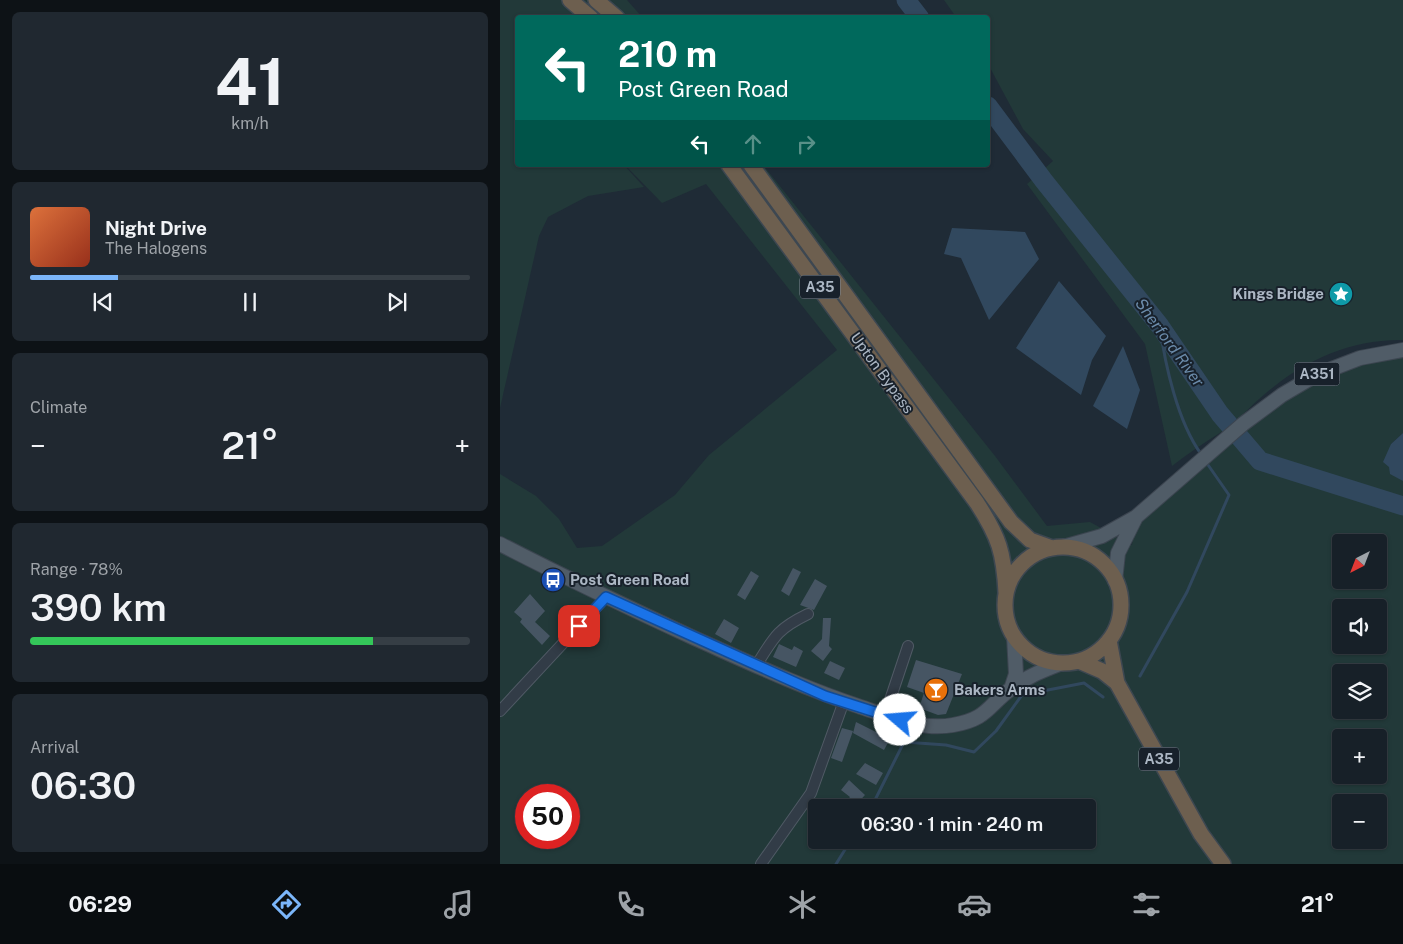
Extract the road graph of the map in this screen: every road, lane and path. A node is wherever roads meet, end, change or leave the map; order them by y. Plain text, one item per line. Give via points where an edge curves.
1 (570, 0) edge
2 (596, 0) edge
3 (588, 15) edge
4 (614, 15) edge
5 (730, 167) edge
6 (752, 167) edge
7 (1403, 350) edge
8 (1136, 517) junction
9 (500, 544) edge
10 (1058, 548) junction
11 (1115, 581) junction
12 (1006, 594) junction
13 (606, 597) junction
14 (808, 614) dead end
15 (1014, 636) junction
16 (1109, 640) junction
17 (908, 646) dead end
18 (1079, 661) junction
19 (1062, 663) junction
20 (756, 666) junction
21 (1117, 684) junction
22 (1011, 689) junction
23 (844, 701) junction
24 (500, 711) edge
25 (885, 715) junction
26 (761, 864) edge
27 (1223, 864) edge

1 - 3 highway
2 - 4 highway
5 - 12 highway, Upton Bypass / A35 via 977,503 995,531 1005,565
6 - 10 highway, Upton Bypass / A35 via 1011,522 1030,540
7 - 8 main road, A351 via 1360,358 1316,374 1282,395 1212,449
8 - 10 main road, A351 via 1102,536
8 - 11 main road, A351 via 1118,553
9 - 13 main road
10 - 11 highway via 1078,549 1090,554
10 - 12 highway via 1033,556 1018,569
11 - 16 highway via 1120,611 1117,626
12 - 15 highway via 1005,608
13 - 20 main road
13 - 24 street
14 - 20 street via 784,626
15 - 19 highway via 1035,655
15 - 22 main road via 1016,674
16 - 18 highway via 1096,653
16 - 21 highway, A35
17 - 25 street
18 - 19 highway
18 - 21 highway, A35
19 - 22 main road via 1036,672
20 - 23 main road
21 - 27 highway, A35 via 1201,834
22 - 25 main road via 979,718 953,725 933,727
23 - 25 main road
23 - 26 street via 812,793

